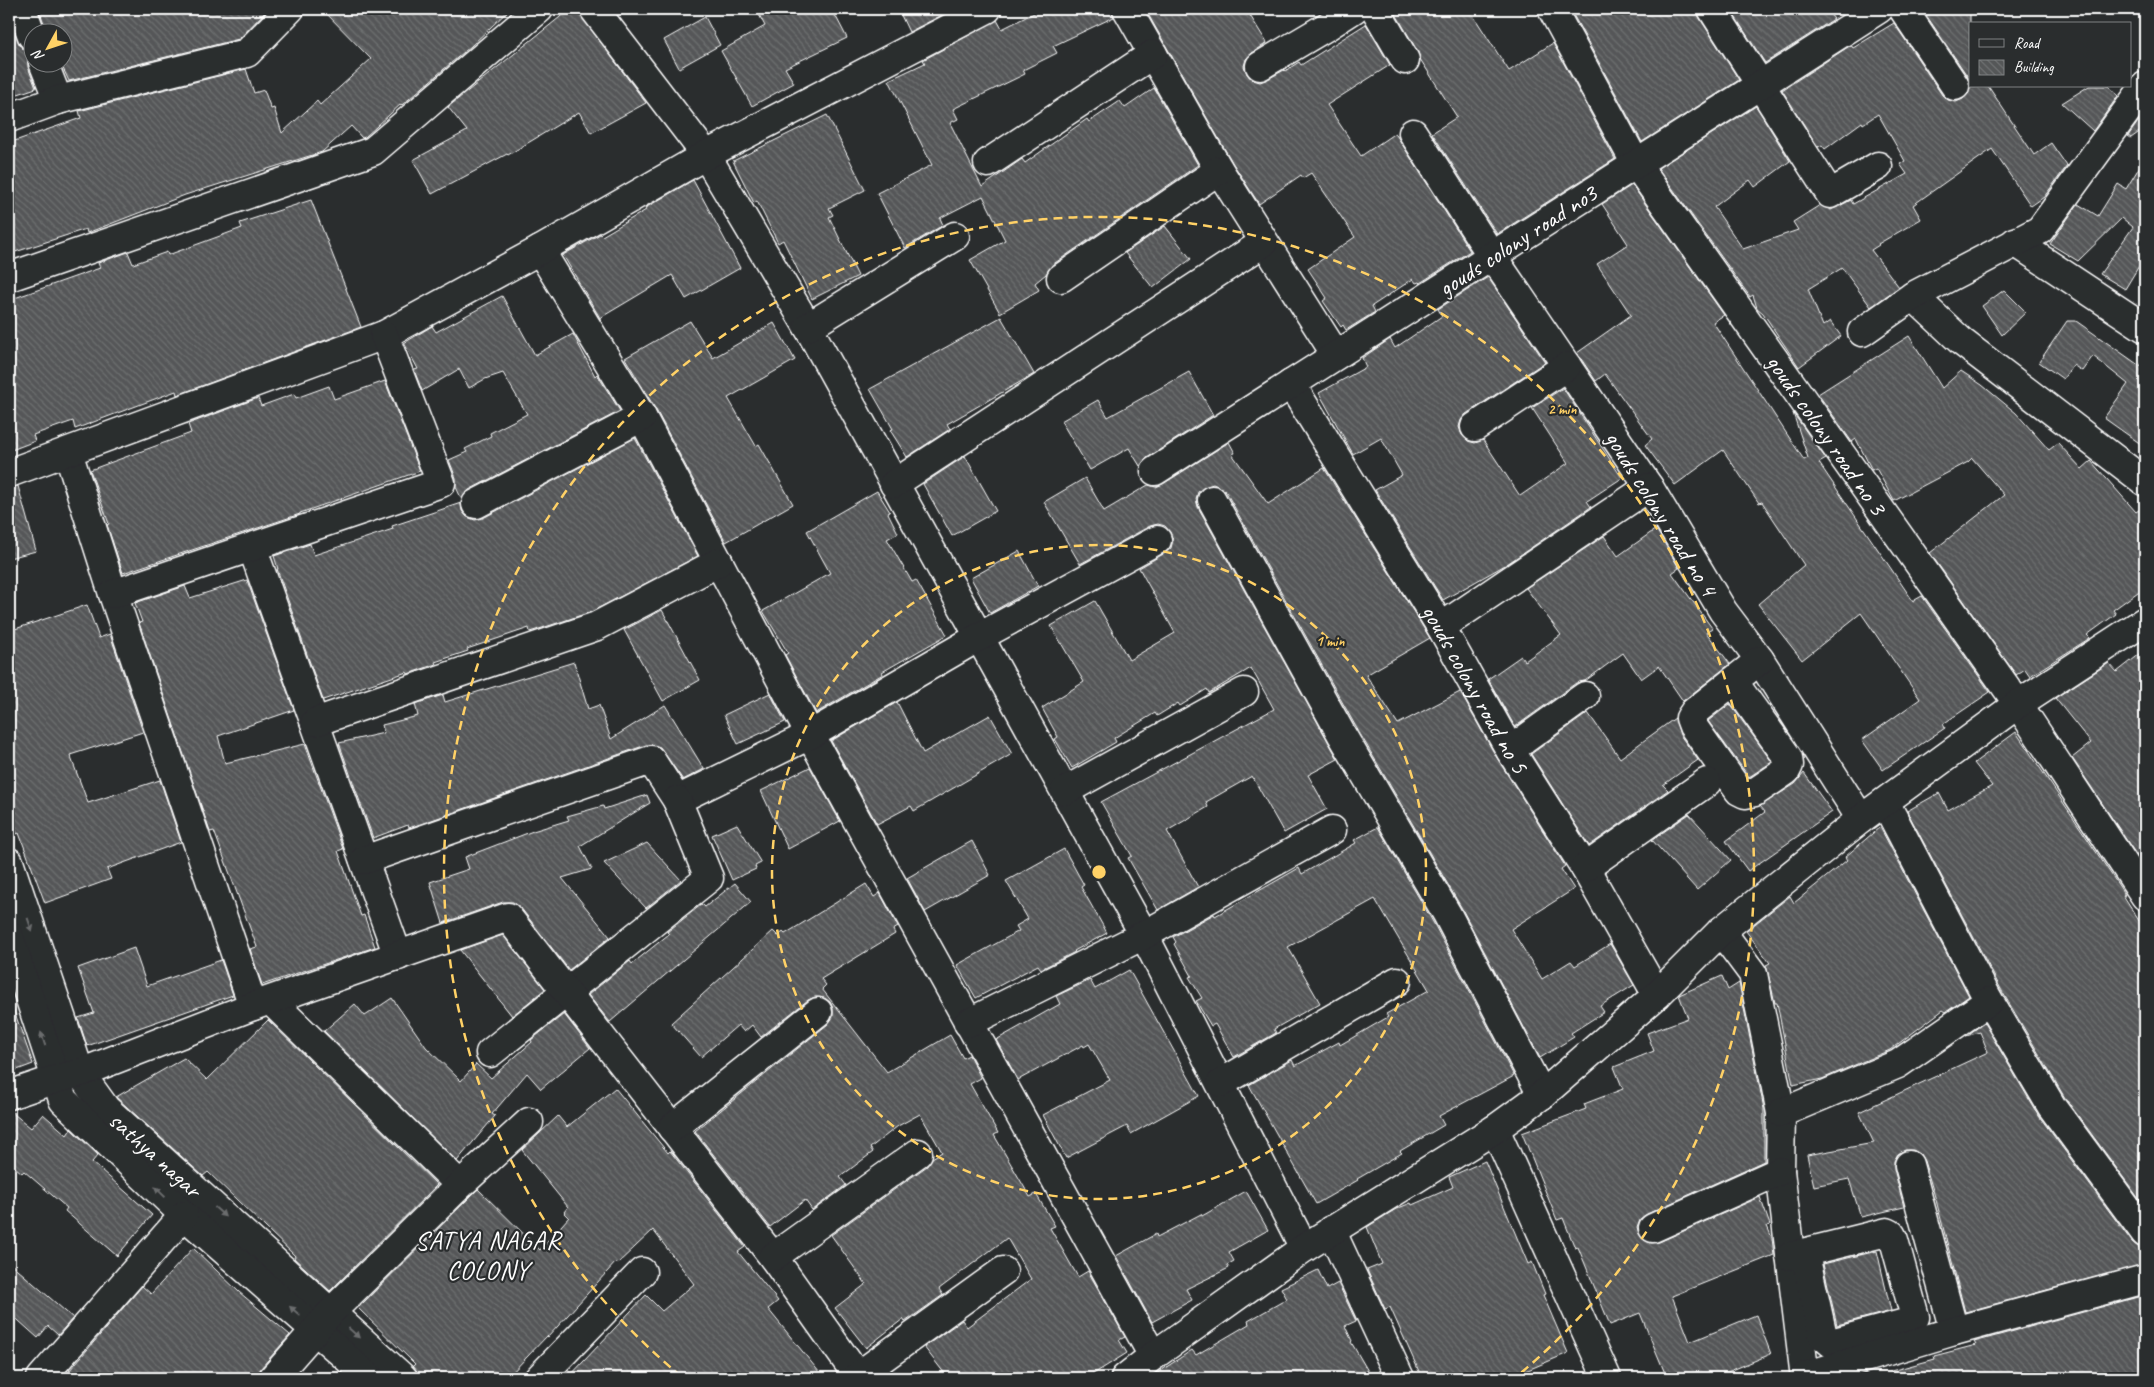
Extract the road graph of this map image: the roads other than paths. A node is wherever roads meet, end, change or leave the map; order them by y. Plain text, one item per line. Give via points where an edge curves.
1 (22, 9) edge
2 (290, 9) edge
3 (539, 9) edge
4 (594, 9) edge
5 (987, 9) edge
6 (1127, 9) edge
7 (1354, 9) edge
8 (1375, 9) edge
9 (1552, 9) edge
10 (1712, 9) edge
11 (1878, 9) edge
12 (1903, 9) edge
13 (1321, 18) edge
14 (27, 22) edge
15 (1153, 54) junction
16 (1405, 60) dead end
17 (1260, 66) dead end
18 (47, 72) edge
19 (1759, 85) junction
20 (1954, 86) dead end
21 (2144, 91) edge
22 (58, 100) junction
23 (9, 118) edge
24 (1413, 133) dead end
25 (706, 155) junction
26 (988, 163) dead end
27 (1636, 164) junction
28 (1878, 166) dead end
29 (1219, 170) junction
30 (955, 236) dead end
31 (2015, 242) junction
32 (1263, 243) junction
33 (540, 250) junction
34 (1492, 256) junction
35 (9, 278) edge
36 (1062, 278) dead end
37 (1913, 296) junction
38 (808, 327) junction
39 (2145, 328) edge
40 (1862, 332) dead end
41 (384, 336) junction
42 (1336, 355) junction
43 (1567, 366) junction
44 (1291, 384) junction
45 (642, 417) junction
46 (1475, 427) dead end
47 (68, 452) junction
48 (1155, 471) dead end
49 (9, 473) edge
50 (2145, 482) edge
51 (894, 484) junction
52 (1649, 487) junction
53 (1212, 500) dead end
54 (476, 504) dead end
55 (1158, 540) dead end
56 (252, 547) junction
57 (719, 562) junction
58 (113, 594) junction
59 (2145, 621) edge
60 (1441, 627) junction
61 (978, 638) junction
62 (1760, 660) junction
63 (1733, 682) junction
64 (1244, 692) dead end
65 (1585, 696) dead end
66 (2018, 704) junction
67 (1791, 708) junction
68 (315, 722) junction
69 (1765, 725) junction
70 (810, 735) junction
71 (1510, 750) junction
72 (1707, 782) dead end
73 (1065, 791) junction
74 (677, 800) junction
75 (1885, 802) junction
76 (1860, 819) junction
77 (1332, 830) dead end
78 (364, 860) junction
79 (9, 862) edge
80 (1585, 868) junction
81 (2145, 896) edge
82 (1721, 931) junction
83 (9, 935) edge
84 (1144, 935) junction
85 (398, 956) junction
86 (1397, 981) dead end
87 (566, 992) junction
88 (1657, 995) junction
89 (1989, 1001) junction
90 (262, 1004) junction
91 (818, 1012) dead end
92 (968, 1023) junction
93 (490, 1053) dead end
94 (68, 1076) junction
95 (1221, 1083) junction
96 (9, 1095) edge
97 (1542, 1095) junction
98 (1780, 1113) junction
99 (529, 1122) dead end
100 (672, 1128) junction
101 (1494, 1129) junction
102 (918, 1153) dead end
103 (1909, 1165) dead end
104 (1780, 1171) junction
105 (460, 1185) junction
106 (184, 1215) junction
107 (1653, 1228) dead end
108 (1331, 1230) junction
109 (2145, 1233) edge
110 (1304, 1248) junction
111 (1797, 1254) junction
112 (773, 1257) junction
113 (1004, 1271) dead end
114 (642, 1272) dead end
115 (2145, 1279) edge
116 (323, 1321) junction
117 (1954, 1331) junction
118 (1849, 1351) junction
119 (1153, 1356) junction
120 (1805, 1377) edge
121 (41, 1378) edge
122 (273, 1378) edge
123 (370, 1378) edge
124 (403, 1378) edge
125 (539, 1378) edge
126 (857, 1378) edge
127 (1125, 1378) edge
128 (1400, 1378) edge
129 (1607, 1378) edge

1 - 14 street
2 - 22 street via 247,53
3 - 35 street via 373,151
4 - 25 street
5 - 25 street
6 - 15 street
7 - 13 street
8 - 16 street
9 - 27 street, gouds colony road no 3
10 - 19 street
11 - 19 street, gouds colony road no3
12 - 20 street
13 - 17 street
15 - 26 street
15 - 29 street
18 - 22 street
19 - 27 street, gouds colony road no3
19 - 28 street via 1830,194
21 - 31 street via 2040,230
22 - 23 street
24 - 34 street, gouds colony road no 4
25 - 33 street
25 - 38 street
27 - 34 street, gouds colony road no3
27 - 66 street, gouds colony road no 3
29 - 32 street
29 - 36 street
30 - 38 street
31 - 37 street
31 - 39 street
32 - 42 street
32 - 51 street
33 - 41 street
33 - 45 street
34 - 42 street, gouds colony road no3
34 - 43 street, gouds colony road no 4
37 - 40 street
37 - 50 street via 1962,342
38 - 51 street
41 - 47 street
41 - 56 street via 441,483
42 - 44 street, gouds colony road no3
43 - 46 street
43 - 52 street, gouds colony road no 4
44 - 48 street, gouds colony road no3
44 - 60 street, gouds colony road no 5
45 - 54 street
45 - 57 street
47 - 49 street
47 - 58 street
51 - 61 street
52 - 60 street
52 - 62 street, gouds colony road no 4 via 1723,611
53 - 97 street via 1342,735 1447,914
55 - 61 street
56 - 58 street
56 - 68 street
57 - 68 street via 597,626
57 - 70 street
58 - 90 street
59 - 66 street
60 - 71 street, gouds colony road no 5
61 - 70 street
61 - 73 street
62 - 63 street
62 - 67 street, gouds colony road no 4
63 - 69 street
63 - 69 street via 1690,718 1739,791 1745,794 1786,772 1789,765 1788,758
64 - 73 street
65 - 71 street
66 - 75 street
66 - 81 street, gouds colony road no 3
67 - 69 street
67 - 76 street, gouds colony road no 4
68 - 78 street
70 - 74 street
70 - 92 street
71 - 80 street, gouds colony road no 5
72 - 80 street
73 - 84 street
74 - 78 street via 651,760
74 - 87 street via 709,878
75 - 76 street
75 - 89 street
76 - 82 street
77 - 84 street
78 - 85 street
79 -> 94 street, sathya nagar
80 - 88 street, gouds colony road no 5
82 - 88 street
82 - 98 street via 1753,974
94 -> 83 street, sathya nagar
84 - 92 street
84 - 95 street
85 - 87 street via 508,916
85 - 90 street
86 - 95 street
87 - 93 street
87 - 100 street
88 - 97 street
89 - 98 street via 1898,1064
89 - 109 street via 2052,1107
90 - 94 street
90 - 105 street
91 - 100 street
92 - 119 street
94 - 96 street
106 -> 94 street, sathya nagar via 63,1100
94 -> 116 street, sathya nagar via 106,1109
95 - 110 street
97 - 101 street
98 - 104 street
99 - 105 street
100 - 112 street
101 - 108 street
101 - 129 street
102 - 112 street
103 - 117 street
104 - 107 street
104 - 111 street
105 - 116 street
116 -> 106 street, sathya nagar
106 - 121 street
108 - 110 street
108 - 128 street
110 - 119 street
111 - 118 street via 1823,1336
111 - 118 street via 1887,1232 1891,1234 1915,1317
111 - 120 street
112 - 126 street
113 - 126 street
114 - 125 street
115 - 117 street
116 - 122 street
116 - 123 street, sathya nagar
116 -> 124 street, sathya nagar
117 - 118 street
118 - 120 street
119 - 127 street

